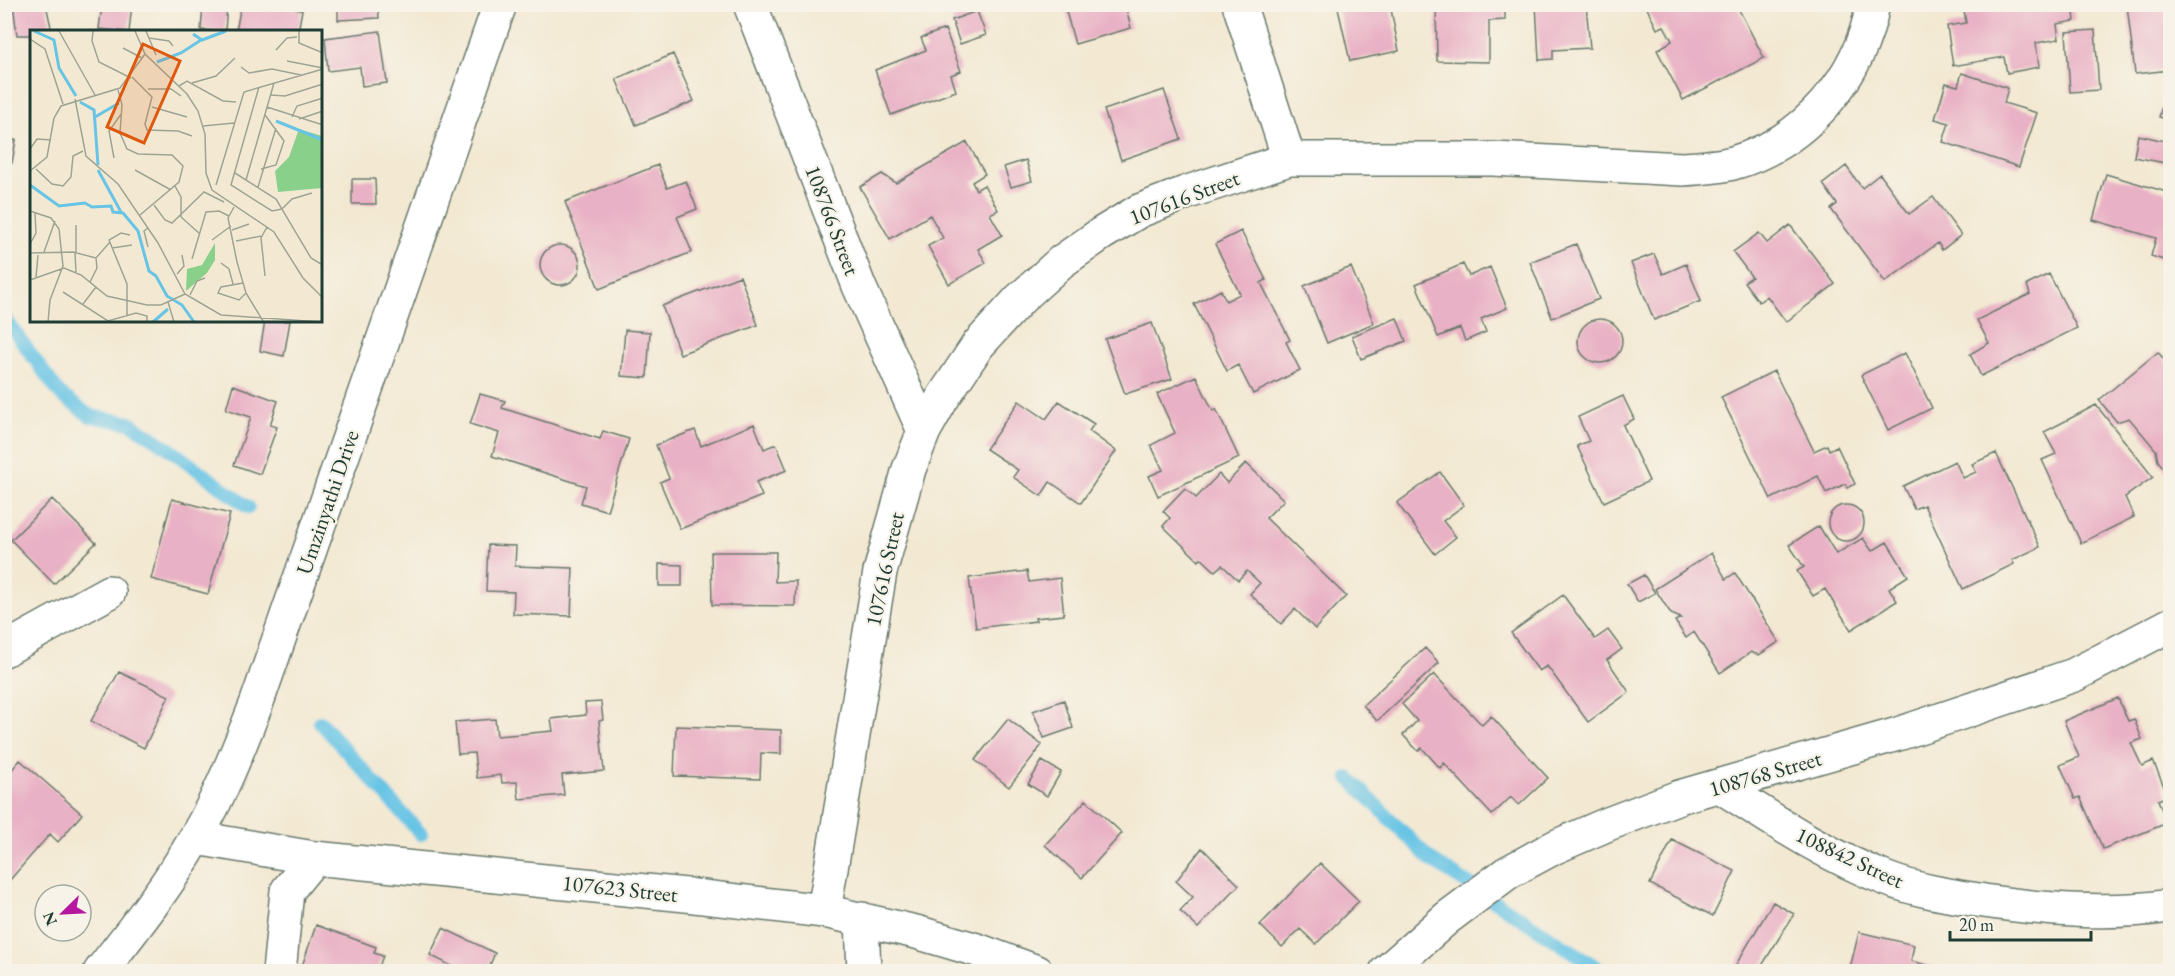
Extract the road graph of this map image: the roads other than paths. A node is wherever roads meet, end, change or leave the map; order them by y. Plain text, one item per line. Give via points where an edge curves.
1 (500, 4) edge
2 (750, 4) edge
3 (1239, 4) edge
4 (1873, 4) edge
5 (1289, 159) junction
6 (924, 431) junction
7 (109, 592) dead end
8 (2170, 625) edge
9 (4, 650) edge
10 (1720, 786) junction
11 (196, 838) junction
12 (314, 858) junction
13 (2170, 906) edge
14 (824, 911) junction
15 (862, 919) junction
16 (100, 972) edge
17 (279, 972) edge
18 (864, 972) edge
19 (1037, 972) edge
20 (1386, 972) edge

1 - 11 street, Umzinyathi Drive via 257,702 229,772
2 - 6 street, 108766 Street via 859,286
3 - 5 street
4 - 5 street, 107616 Street via 1860,49 1818,113 1795,133 1760,153 1732,163 1683,169 1493,159
5 - 6 street, 107616 Street via 1158,203 1080,248 1020,299 992,330 960,370
6 - 14 street, 107616 Street via 880,572
7 - 9 street
8 - 10 street, 108768 Street via 2074,675 1898,734
10 - 13 street, 108842 Street via 1815,845 1887,879 1944,895 2077,911
10 - 20 street, 108768 Street via 1608,824 1507,873 1447,918
11 - 12 street, 107623 Street
11 - 16 street, Umzinyathi Drive
12 - 14 street, 107623 Street
12 - 17 street via 287,891
14 - 15 street, 107623 Street
15 - 18 street
15 - 19 street, 107623 Street via 967,947

